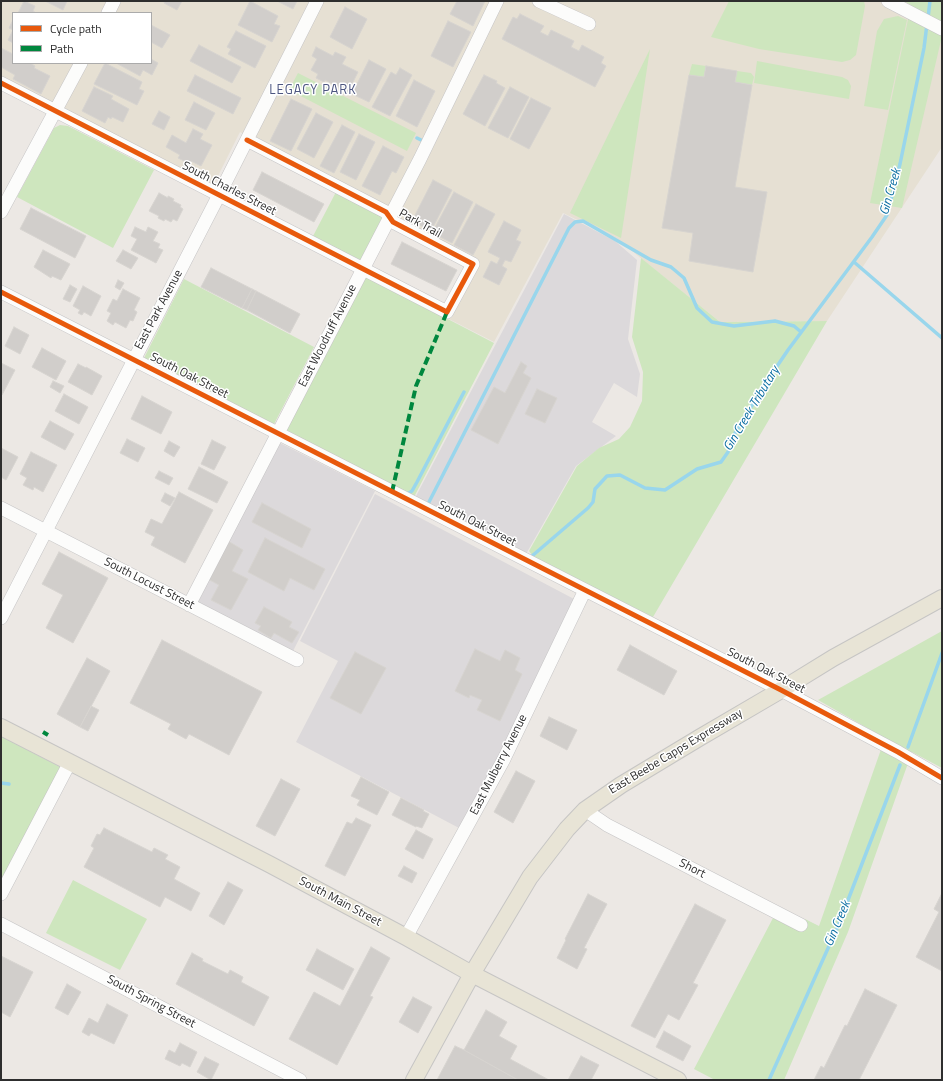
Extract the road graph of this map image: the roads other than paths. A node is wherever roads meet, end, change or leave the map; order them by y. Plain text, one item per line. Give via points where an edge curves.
1 (114, 1) edge
2 (317, 1) edge
3 (497, 1) edge
4 (539, 1) edge
5 (888, 1) edge
6 (108, 12) edge
7 (589, 24) dead end
8 (942, 29) edge
9 (80, 64) edge
10 (1, 83) edge
11 (56, 111) junction
12 (247, 140) junction
13 (219, 195) junction
14 (1, 212) edge
15 (390, 217) junction
16 (363, 269) junction
17 (1, 292) edge
18 (447, 312) joint
19 (134, 360) junction
20 (278, 433) junction
21 (1, 508) edge
22 (46, 531) junction
23 (585, 590) junction
24 (942, 598) edge
25 (189, 605) junction
26 (1, 618) edge
27 (297, 660) dead end
28 (781, 690) junction
29 (1, 727) edge
30 (70, 762) junction
31 (942, 778) edge
32 (585, 810) junction
33 (1, 894) edge
34 (1, 924) edge
35 (800, 925) dead end
36 (406, 937) junction
37 (472, 974) junction
38 (300, 1080) edge
39 (414, 1080) edge
40 (678, 1080) edge

1 - 6 street
2 - 12 street, East Park Avenue
3 - 15 street, East Woodruff Avenue
4 - 7 street
5 - 8 street
9 - 11 street
10 - 11 street, South Charles Street
11 - 13 street, South Charles Street
11 - 14 street
12 - 13 street, East Park Avenue
12 - 15 street, Park Trail via 386,212
13 - 16 street, South Charles Street
13 - 19 street, East Park Avenue
15 - 16 street, East Woodruff Avenue
15 - 18 street, Park Trail via 393,222 473,264
16 - 18 street, South Charles Street
16 - 20 street, East Woodruff Avenue
17 - 19 street, South Oak Street
19 - 20 street, South Oak Street
19 - 22 street, East Park Avenue
20 - 23 street, South Oak Street
20 - 25 street, East Woodruff Avenue
21 - 22 street, South Locust Street
22 - 25 street, South Locust Street
22 - 26 street, East Park Avenue
23 - 28 street, South Oak Street
23 - 36 street, East Mulberry Avenue via 504,758
24 - 28 main road, East Beebe Capps Expressway
25 - 27 street, South Locust Street
28 - 31 street, South Oak Street
28 - 32 main road, East Beebe Capps Expressway via 627,781
29 - 30 main road, South Main Street
30 - 33 street
30 - 36 main road, South Main Street
32 - 35 street, Short via 607,825
32 - 37 main road, East Beebe Capps Expressway via 530,877
34 - 38 street, South Spring Street
36 - 37 main road, South Main Street
37 - 39 main road, East Beebe Capps Expressway
37 - 40 main road, South Main Street

